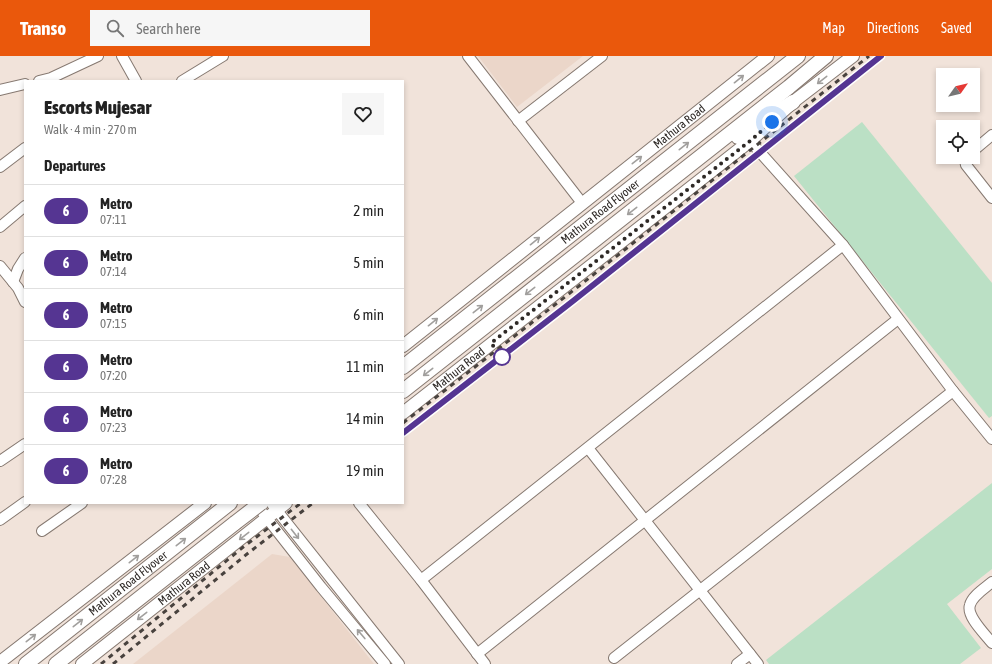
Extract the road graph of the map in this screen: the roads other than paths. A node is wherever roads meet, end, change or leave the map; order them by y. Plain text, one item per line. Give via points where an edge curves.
1 (98, 56) edge
2 (122, 56) edge
3 (223, 56) edge
4 (468, 56) edge
5 (602, 56) edge
6 (768, 56) edge
7 (798, 56) edge
8 (826, 56) edge
9 (852, 56) edge
10 (43, 80) edge
11 (135, 80) edge
12 (184, 80) edge
13 (24, 84) edge
14 (0, 90) edge
15 (793, 102) junction
16 (518, 121) junction
17 (992, 135) edge
18 (750, 141) junction
19 (980, 145) edge
20 (24, 149) edge
21 (691, 164) junction
22 (965, 164) edge
23 (0, 167) edge
24 (992, 198) edge
25 (582, 203) junction
26 (24, 207) edge
27 (0, 227) edge
28 (843, 246) junction
29 (24, 260) edge
30 (0, 266) edge
31 (13, 282) junction
32 (24, 300) edge
33 (898, 319) junction
34 (404, 345) edge
35 (404, 366) edge
36 (404, 390) edge
37 (953, 391) junction
38 (404, 412) edge
39 (992, 439) edge
40 (24, 445) edge
41 (588, 448) junction
42 (0, 461) edge
43 (24, 503) edge
44 (81, 504) edge
45 (204, 504) edge
46 (229, 504) edge
47 (259, 504) edge
48 (260, 504) edge
49 (360, 504) edge
50 (275, 508) edge
51 (0, 520) edge
52 (645, 520) junction
53 (42, 530) dead end
54 (422, 580) junction
55 (992, 582) edge
56 (700, 590) junction
57 (992, 643) edge
58 (477, 654) junction
59 (750, 654) junction
60 (614, 658) dead end
61 (0, 662) edge
62 (26, 664) edge
63 (56, 664) edge
64 (82, 664) edge
65 (386, 664) edge
66 (399, 664) edge
67 (485, 664) edge
68 (737, 664) edge
69 (758, 664) edge

1 - 10 street
2 - 11 street
3 - 12 street
4 - 16 street
5 - 16 street
25 -> 6 main road, Mathura Road
35 -> 7 highway, Mathura Road Flyover
8 - 21 highway
9 -> 15 main road, Mathura Road
13 - 14 street
15 - 18 main road, Mathura Road
15 - 21 highway
16 - 25 street
17 - 19 street
18 - 28 street
18 - 38 main road, Mathura Road
20 - 23 street
21 -> 36 highway, Mathura Road Flyover
22 - 24 street
34 -> 25 main road, Mathura Road
26 - 27 street
28 - 33 street
28 - 41 street
29 - 31 street
30 - 31 street
31 - 32 street
33 - 37 street
33 - 52 street
37 - 39 street
37 - 56 street
40 - 42 street
41 - 52 street
41 - 54 street
43 - 51 street
44 - 53 street
61 -> 45 main road
62 -> 46 highway, Mathura Road Flyover
47 - 50 street
48 - 63 highway, Mathura Road Flyover, bridge
49 - 54 street
50 -> 64 main road, Mathura Road
65 -> 50 street via 321,586
50 -> 66 street
52 - 56 street
52 - 58 street
54 - 58 street
55 - 57 street via 975,597 969,611
56 - 59 street
56 - 60 street
58 - 67 street
59 - 68 street
59 - 69 street

